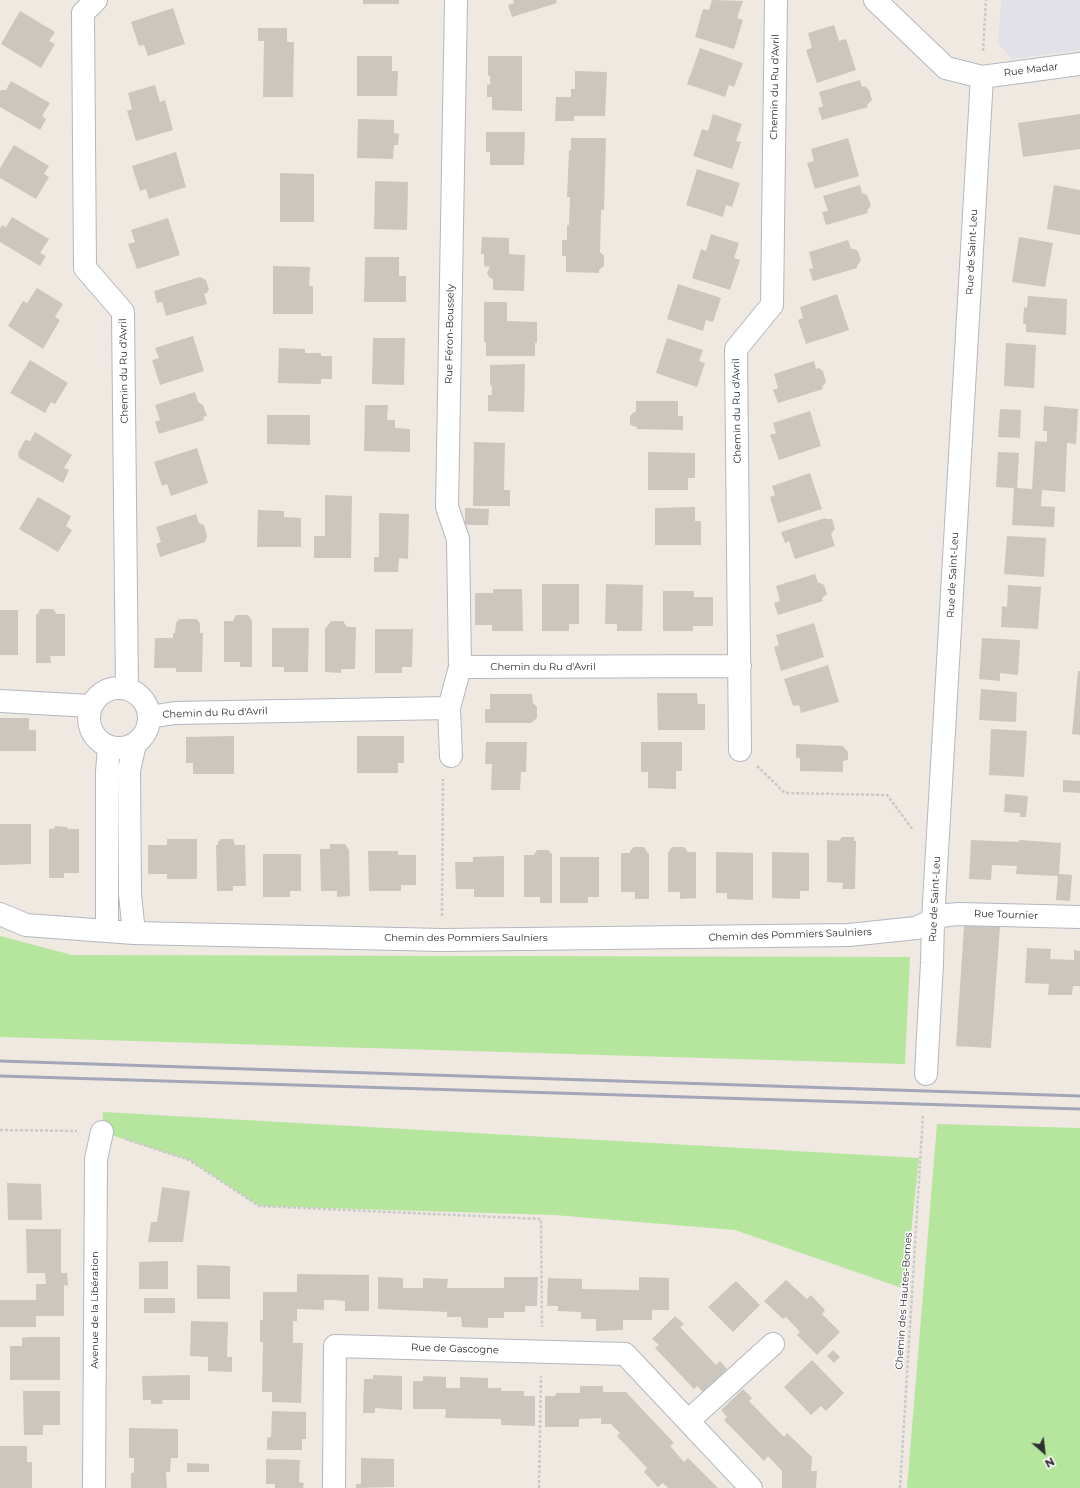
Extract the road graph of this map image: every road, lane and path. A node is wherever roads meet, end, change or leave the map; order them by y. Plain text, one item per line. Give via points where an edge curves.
1 (96, 0) edge
2 (456, 0) edge
3 (776, 0) edge
4 (876, 0) edge
5 (986, 0) edge
6 (1080, 64) edge
7 (982, 77) junction
8 (740, 666) junction
9 (460, 667) junction
10 (127, 689) junction
11 (0, 701) edge
12 (91, 706) junction
13 (449, 708) junction
14 (149, 717) junction
15 (135, 744) junction
16 (109, 747) junction
17 (740, 750) joint
18 (451, 756) joint
19 (914, 832) dead end
20 (0, 914) edge
21 (1080, 918) edge
22 (933, 920) junction
23 (107, 930) junction
24 (134, 933) junction
25 (442, 940) junction
26 (926, 1074) dead end
27 (924, 1115) dead end
28 (0, 1130) edge
29 (102, 1132) junction
30 (773, 1344) dead end
31 (542, 1351) junction
32 (688, 1421) junction
33 (94, 1488) edge
34 (334, 1488) edge
35 (539, 1488) edge
36 (751, 1488) edge
37 (900, 1488) edge

1 - 10 street, Chemin du Ru d'Avril via 83,13 85,268 123,312
2 - 9 street, Rue Féron-Boussely via 447,507 458,539
3 - 8 street, Chemin du Ru d'Avril via 772,305 736,349
4 - 7 street via 946,68
5 - 7 path
6 - 7 street, Rue Madar
7 - 22 street, Rue de Saint-Leu
8 - 9 street, Chemin du Ru d'Avril
8 - 17 street, Chemin du Ru d'Avril
9 - 13 street
10 - 12 street via 110,689 95,698
10 - 14 street, Chemin du Ru d'Avril via 142,699
11 - 12 street
12 - 16 street via 88,716 93,735
13 - 14 street, Chemin du Ru d'Avril via 175,712
13 - 18 street
14 - 15 street, Chemin du Ru d'Avril via 147,727
15 - 16 street via 118,748
15 - 24 street, Chemin du Ru d'Avril via 129,770 130,894
16 - 23 street
17 - 19 path via 785,793 888,795
18 - 25 path via 442,772
20 - 23 street, Chemin des Pommiers Saulniers via 26,925
21 - 22 street, Rue Tournier via 959,914
22 - 25 street, Chemin des Pommiers Saulniers via 916,928 849,935
22 - 26 street, Rue de Saint-Leu
23 - 24 street, Chemin des Pommiers Saulniers
24 - 25 street, Chemin des Pommiers Saulniers
27 - 37 path, Chemin des Hautes-Bornes
28 - 29 path
29 - 31 path via 189,1160 259,1206 541,1219
29 - 33 street, Avenue de la Libération via 96,1159
30 - 32 street
31 - 32 street, Rue de Gascogne via 625,1354
31 - 34 street, Rue de Gascogne via 335,1346
31 - 35 path
32 - 36 street, Rue de Gascogne

